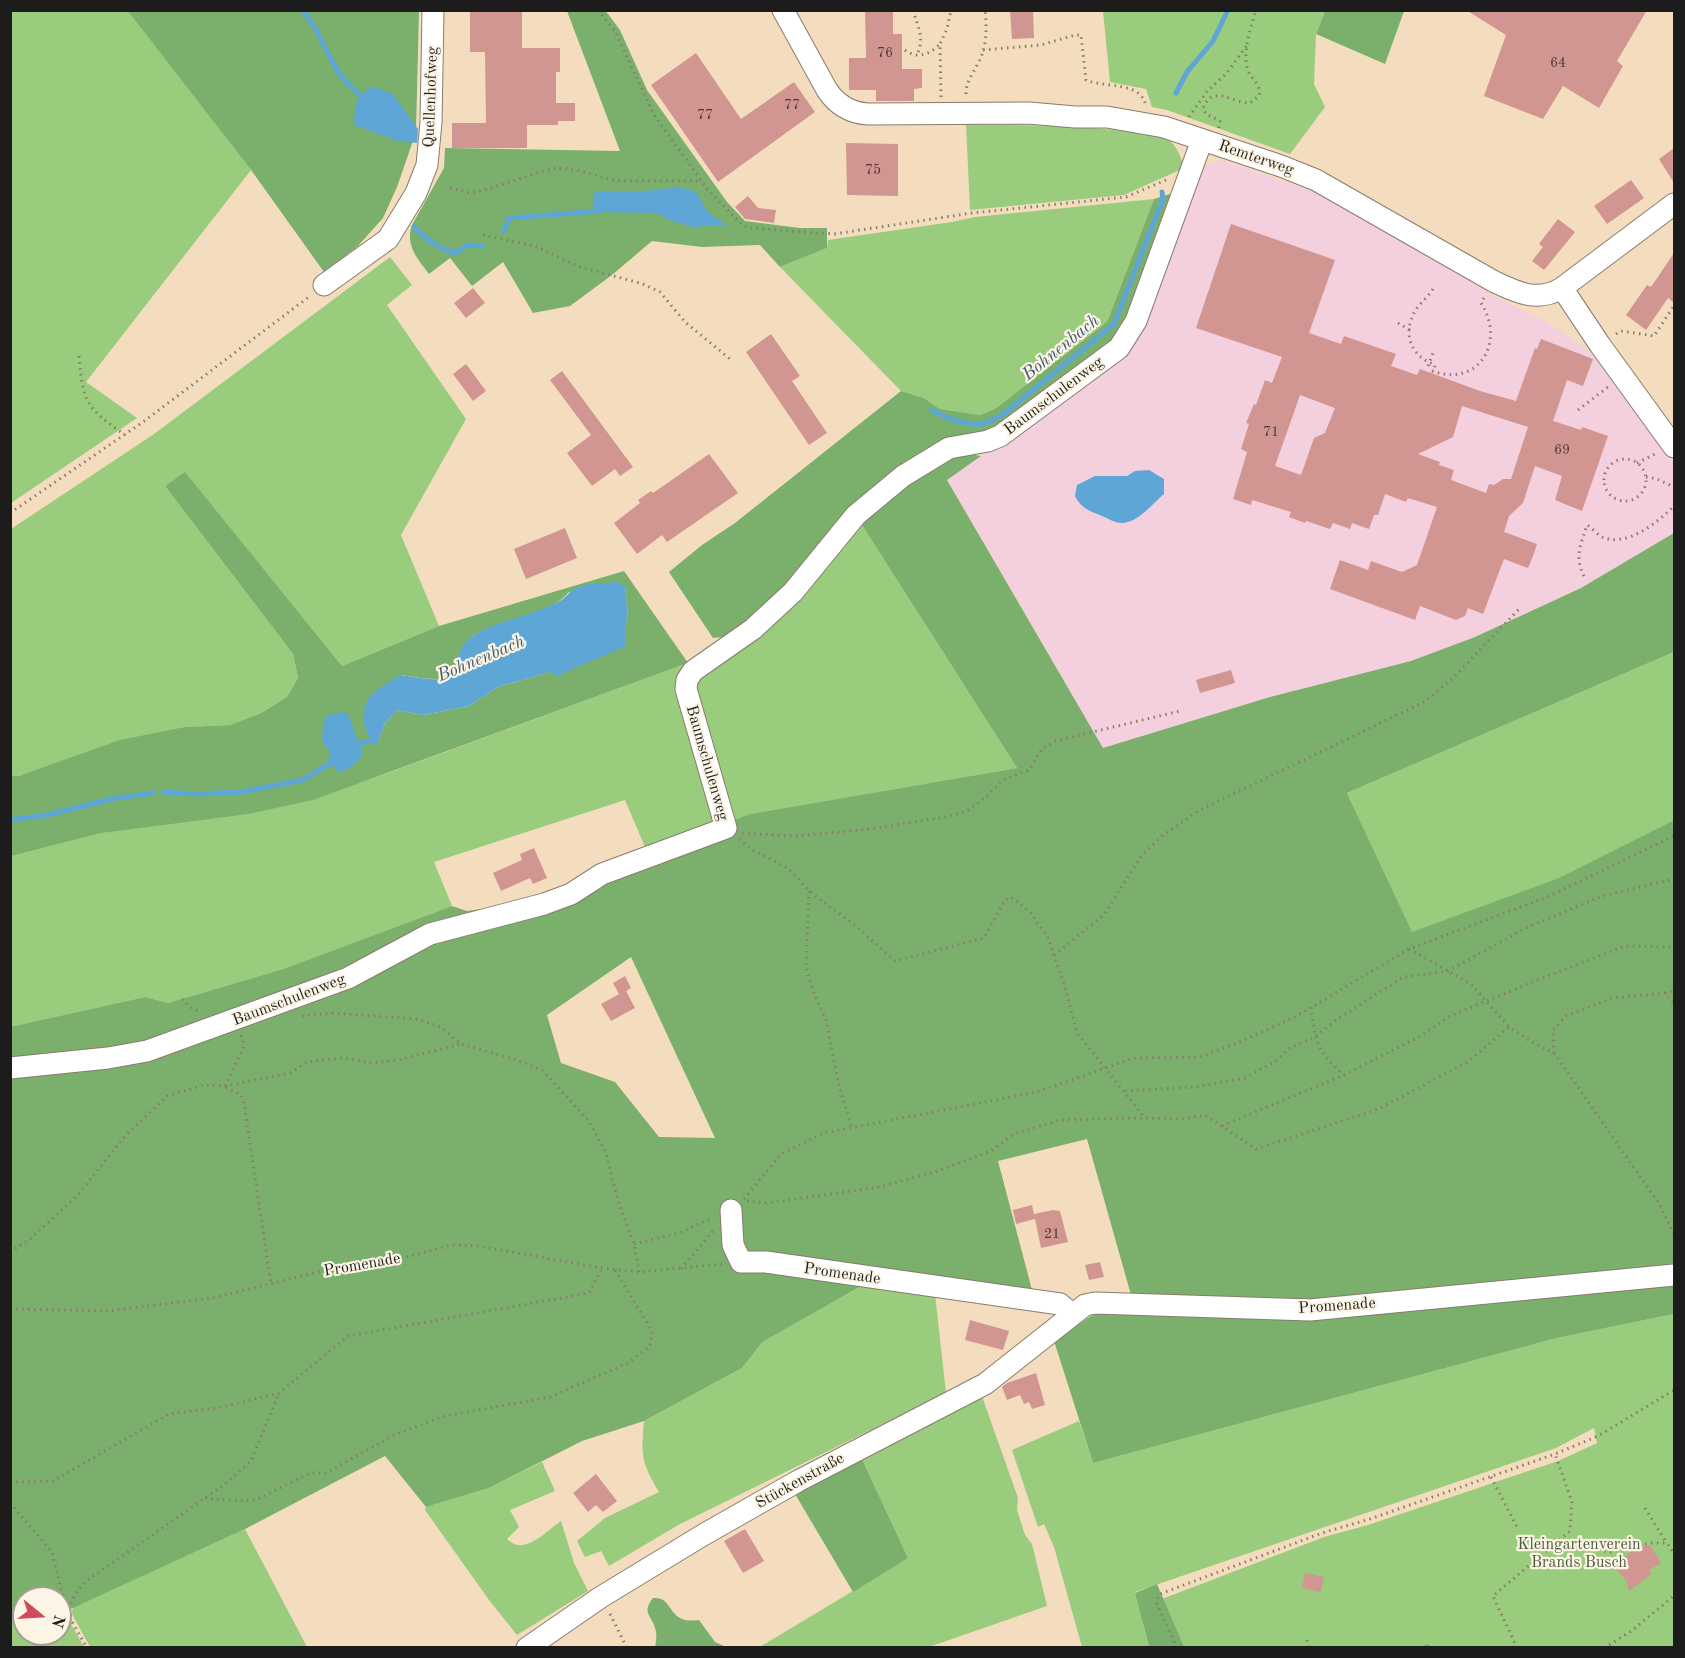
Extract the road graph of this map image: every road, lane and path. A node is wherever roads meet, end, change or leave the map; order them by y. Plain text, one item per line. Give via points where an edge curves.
1 (433, 10) edge
2 (598, 10) edge
3 (783, 10) edge
4 (913, 10) edge
5 (951, 10) edge
6 (985, 10) edge
7 (1256, 10) edge
8 (940, 44) junction
9 (1248, 44) junction
10 (905, 50) dead end
11 (983, 50) junction
12 (917, 55) junction
13 (941, 113) junction
14 (965, 113) junction
15 (1150, 124) junction
16 (1179, 132) junction
17 (1208, 142) junction
18 (1188, 177) junction
19 (701, 181) junction
20 (450, 188) dead end
21 (1674, 204) edge
22 (483, 235) dead end
23 (1492, 281) junction
24 (324, 285) joint
25 (1562, 288) junction
26 (1433, 289) dead end
27 (1674, 308) edge
28 (1398, 323) dead end
29 (1410, 330) junction
30 (1600, 345) junction
31 (1433, 353) dead end
32 (79, 356) dead end
33 (730, 359) dead end
34 (1428, 364) junction
35 (1610, 386) dead end
36 (1578, 410) dead end
37 (125, 435) junction
38 (1674, 447) edge
39 (1646, 477) junction
40 (1674, 487) edge
41 (1674, 506) edge
42 (10, 513) edge
43 (1584, 576) dead end
44 (1521, 607) dead end
45 (1180, 711) dead end
46 (726, 828) junction
47 (1674, 836) edge
48 (1674, 879) edge
49 (809, 891) junction
50 (1674, 948) edge
51 (1409, 949) junction
52 (1054, 955) junction
53 (1448, 971) junction
54 (1674, 991) edge
55 (1665, 993) junction
56 (1486, 1001) junction
57 (1674, 1004) edge
58 (1311, 1007) junction
59 (299, 1016) dead end
60 (238, 1020) junction
61 (1509, 1027) junction
62 (1315, 1037) junction
63 (461, 1044) junction
64 (1554, 1053) junction
65 (10, 1068) edge
66 (1107, 1068) junction
67 (1344, 1075) junction
68 (225, 1086) junction
69 (1124, 1090) junction
70 (1144, 1118) junction
71 (1222, 1126) junction
72 (852, 1128) junction
73 (737, 1205) junction
74 (1674, 1236) edge
75 (634, 1244) junction
76 (10, 1252) edge
77 (741, 1262) junction
78 (602, 1269) junction
79 (681, 1269) junction
80 (615, 1270) junction
81 (639, 1272) junction
82 (1674, 1275) edge
83 (271, 1284) junction
84 (10, 1309) edge
85 (1072, 1314) junction
86 (1674, 1390) edge
87 (279, 1393) junction
88 (1555, 1454) junction
89 (1491, 1477) junction
90 (10, 1482) edge
91 (205, 1498) junction
92 (10, 1503) edge
93 (1645, 1508) dead end
94 (1517, 1527) dead end
95 (1667, 1543) junction
96 (1604, 1551) dead end
97 (1674, 1554) edge
98 (60, 1586) edge
99 (1674, 1596) edge
100 (601, 1597) junction
101 (72, 1601) edge
102 (72, 1622) edge
103 (1307, 1640) dead end
104 (87, 1647) edge
105 (527, 1647) edge
106 (627, 1647) edge
107 (1177, 1647) edge
108 (1309, 1647) edge
109 (1517, 1647) edge
110 (1604, 1647) edge

1 - 24 street, Quellenhofweg via 431,122 427,165 416,193 388,239
2 - 19 path via 615,31 654,115
3 - 13 street, Remterweg via 827,90 842,106 868,114
4 - 12 path via 922,40
5 - 8 path
6 - 11 path
7 - 9 path
8 - 12 path via 933,51
8 - 13 path
9 - 16 path via 1227,73 1208,90
9 - 17 path via 1247,67 1259,87 1259,96 1250,103 1219,95 1209,98 1203,109 1221,123
10 - 12 path
11 - 14 path via 969,78
11 - 15 path via 1041,45 1081,35 1086,80 1138,91 1144,97
13 - 14 street, Remterweg
14 - 15 street, Remterweg via 1107,117
15 - 16 street, Remterweg
16 - 17 street, Remterweg
17 - 18 street, Baumschulenweg
17 - 23 street, Remterweg via 1298,172 1334,189
18 - 19 path via 1173,177 1126,197 819,234 742,225
18 - 46 street, Baumschulenweg via 1136,321 1119,348 1000,436 949,448 903,476 855,515 793,592 753,629 693,671 686,689
19 - 20 path via 617,181 556,168 470,193
21 - 25 street
22 - 33 path via 535,246 577,266 660,292 686,322
23 - 25 street, Remterweg via 1539,297
23 - 34 path via 1481,303 1489,318 1492,338 1481,362 1464,372 1441,374 1433,371 1436,365
24 - 37 path
25 - 30 street
26 - 29 path via 1415,312
27 - 30 path via 1654,336 1621,331
28 - 29 path
29 - 34 path via 1415,353
30 - 38 street
31 - 34 path
32 - 37 path via 81,383 92,410
35 - 36 path
37 - 42 path
39 - 39 path via 1641,466 1624,458 1607,468 1603,481 1613,498 1626,501 1639,496
39 - 40 path via 1658,478
41 - 43 path via 1641,531 1620,540 1602,537 1587,525 1578,565
44 - 52 path via 1424,702 1198,811 1162,836 1142,855 1104,915
45 - 46 path via 1055,741 1042,749 1029,770 1004,780 967,811 946,817 793,836 748,834
46 - 49 path via 752,849 789,868
46 - 60 street, Baumschulenweg via 602,874 571,894 544,904 430,934 348,978
47 - 51 path via 1547,897
48 - 53 path via 1602,896 1526,928
49 - 52 path via 895,961 984,938 1005,900 1011,897 1030,912 1048,938
49 - 72 path via 806,968 826,1020
50 - 56 path via 1625,946
51 - 53 path
51 - 58 path
52 - 66 path via 1077,1033
53 - 56 path via 1471,984
53 - 62 path via 1403,977
54 - 55 path
55 - 57 path
55 - 64 path via 1612,998 1566,1016 1553,1030
56 - 61 path
56 - 67 path via 1450,1016 1419,1037
58 - 62 path
58 - 66 path via 1200,1057 1134,1058
59 - 63 path via 331,1013 417,1019 441,1027
60 - 65 street, Baumschulenweg via 147,1051
60 - 68 path via 244,1046
61 - 64 path
61 - 71 path via 1469,1061 1379,1109 1256,1149
62 - 67 path via 1326,1060
62 - 69 path via 1290,1048 1245,1078 1195,1087
63 - 68 path via 398,1060 371,1063 343,1058 307,1062 290,1073
63 - 75 path via 542,1070 588,1120 605,1150
64 - 74 path via 1660,1205
66 - 69 path
66 - 72 path via 1037,1092
67 - 71 path
68 - 76 path via 204,1085 167,1096 126,1136 77,1196
68 - 83 path via 241,1095 244,1103
69 - 70 path
70 - 71 path via 1205,1115
70 - 73 path via 1060,1120 1014,1134 991,1151 938,1171 879,1187
72 - 73 path via 824,1133 781,1154
73 - 75 path via 682,1232
73 - 77 street via 733,1245
73 - 79 path
75 - 81 path
77 - 79 path, Promenade
77 - 85 street, Promenade via 766,1262 1060,1304
78 - 80 path, Promenade
78 - 83 path, Promenade via 478,1246 451,1245 392,1261 343,1266
78 - 87 path via 589,1293 348,1336
79 - 81 path, Promenade
80 - 81 path, Promenade
80 - 91 path via 652,1331 650,1346 628,1363 550,1397 445,1416 396,1434 326,1473 310,1473 258,1499
82 - 85 street, Promenade via 1310,1310 1095,1303
83 - 84 path, Promenade via 152,1307 107,1311
85 - 100 street, Stückenstraße via 985,1384 798,1481
86 - 88 path via 1598,1436
87 - 90 path via 222,1407 169,1414 53,1480
87 - 91 path via 251,1461
88 - 89 path
88 - 109 path via 1572,1502 1570,1531 1493,1596
89 - 94 path
89 - 107 path via 1322,1533 1160,1594 1156,1602
91 - 101 path via 85,1582
92 - 98 path via 52,1552
93 - 95 path
95 - 96 path
95 - 97 path
99 - 110 path via 1630,1632
100 - 105 street, Stückenstraße
100 - 106 path
102 - 104 path
103 - 108 path

